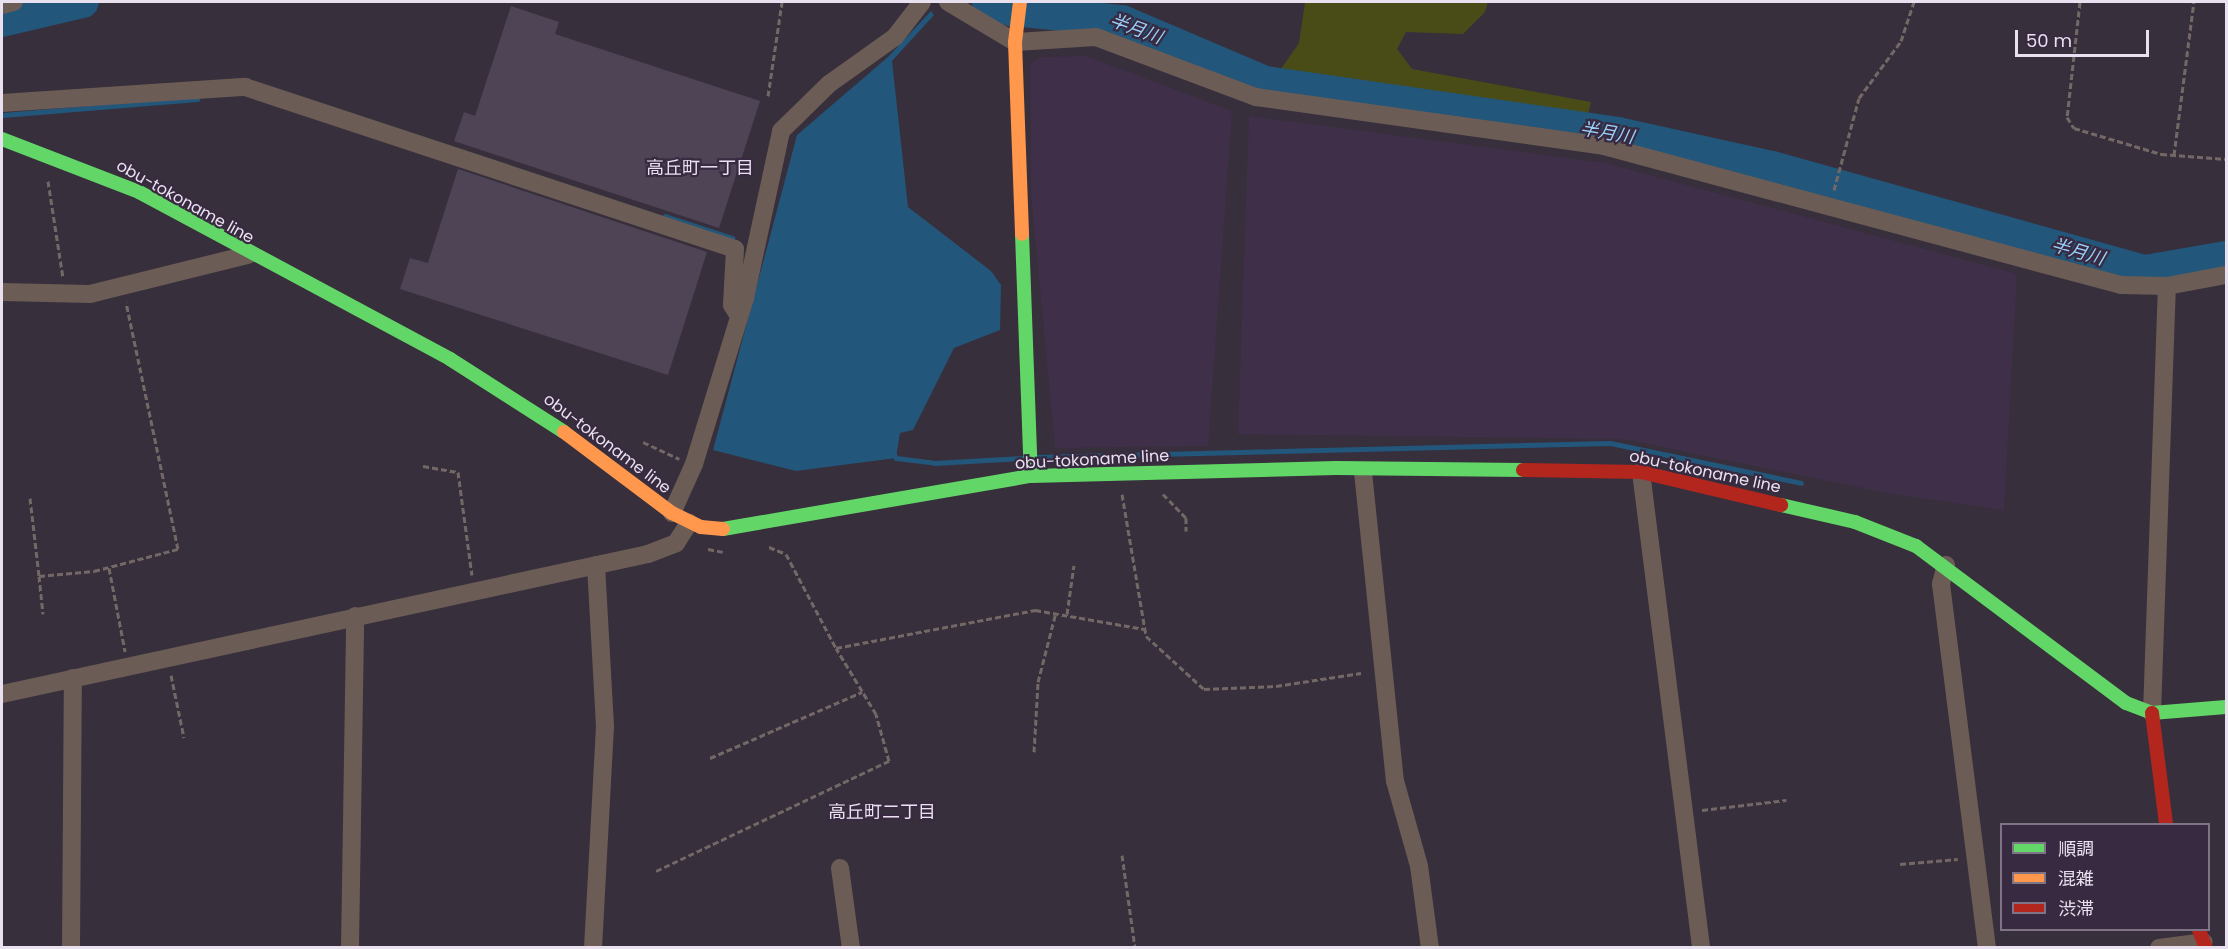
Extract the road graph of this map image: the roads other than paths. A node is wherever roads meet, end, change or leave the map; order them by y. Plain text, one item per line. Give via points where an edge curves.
1 (922, 2) edge
2 (948, 2) edge
3 (1020, 2) edge
4 (1016, 34) junction
5 (2, 103) edge
6 (2, 139) edge
7 (249, 255) junction
8 (2226, 275) edge
9 (2167, 286) junction
10 (2, 292) edge
11 (739, 316) junction
12 (1363, 472) junction
13 (1641, 472) junction
14 (1031, 476) junction
15 (672, 513) junction
16 (695, 525) junction
17 (596, 565) junction
18 (1946, 565) junction
19 (355, 616) junction
20 (73, 678) junction
21 (2, 694) edge
22 (2226, 707) edge
23 (2152, 713) junction
24 (2166, 823) edge
25 (840, 868) dead end
26 (2203, 940) edge
27 (71, 948) edge
28 (350, 948) edge
29 (593, 948) edge
30 (851, 948) edge
31 (1430, 948) edge
32 (1701, 948) edge
33 (1987, 948) edge
34 (2159, 948) edge

1 - 11 street via 887,43 830,84 781,131
2 - 4 street
3 - 4 main road
4 - 9 street via 1096,37 1256,97 1604,146 2069,274 2121,285
4 - 14 main road
5 - 11 street via 245,87 735,249 732,305
6 - 7 main road, obu-tokoname line via 47,153 139,192
7 - 10 street via 123,285 65,294
7 - 15 main road, obu-tokoname line via 527,404
8 - 9 street
9 - 23 street
11 - 15 street via 694,464
12 - 13 main road, obu-tokoname line
12 - 14 main road, obu-tokoname line
12 - 31 street via 1395,781 1419,866
13 - 18 main road, obu-tokoname line via 1855,522 1916,546
13 - 32 street
14 - 16 main road, obu-tokoname line via 740,530
15 - 16 main road, obu-tokoname line
16 - 17 street via 676,543
17 - 19 street
17 - 29 street via 605,726
18 - 23 main road, obu-tokoname line via 2087,678
18 - 33 street via 1941,584
19 - 20 street
19 - 28 street
20 - 21 street
20 - 27 street
22 - 23 main road
23 - 24 main road
25 - 30 street
26 - 34 street

